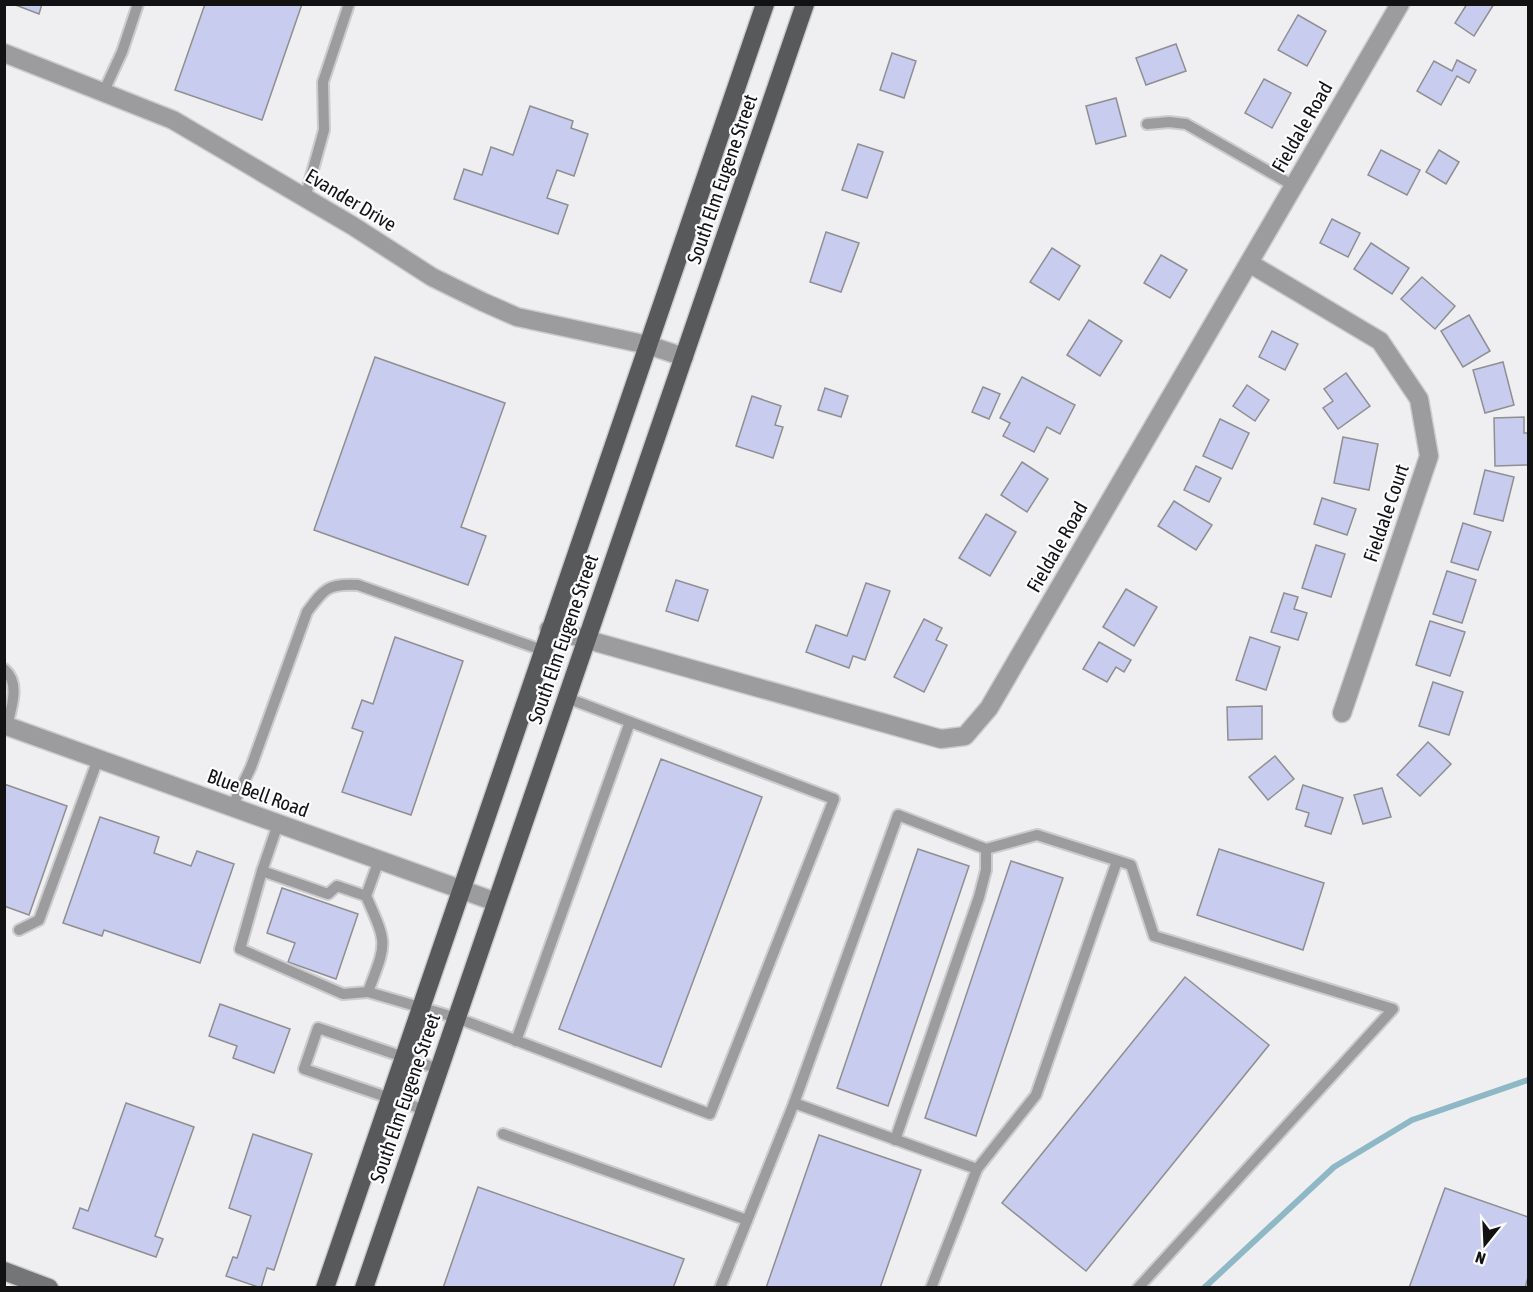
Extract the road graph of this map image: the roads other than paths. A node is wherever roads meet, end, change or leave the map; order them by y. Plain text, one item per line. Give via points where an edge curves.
1 (138, 4) edge
2 (349, 4) edge
3 (765, 4) edge
4 (805, 4) edge
5 (1400, 4) edge
6 (4, 53) edge
7 (104, 91) junction
8 (1148, 124) dead end
9 (1294, 186) junction
10 (305, 198) junction
11 (1249, 263) junction
12 (648, 345) junction
13 (684, 357) junction
14 (549, 628) junction
15 (587, 639) junction
16 (542, 650) junction
17 (4, 669) edge
18 (567, 698) junction
19 (1342, 714) dead end
20 (630, 722) junction
21 (6, 726) edge
22 (98, 759) junction
23 (232, 807) junction
24 (278, 824) junction
25 (986, 849) junction
26 (379, 860) junction
27 (1117, 861) junction
28 (262, 871) junction
29 (462, 890) junction
30 (366, 896) junction
31 (496, 902) junction
32 (19, 930) dead end
33 (368, 992) junction
34 (421, 1007) junction
35 (457, 1018) junction
36 (516, 1041) junction
37 (405, 1058) junction
38 (439, 1069) junction
39 (391, 1099) junction
40 (794, 1103) junction
41 (425, 1110) junction
42 (503, 1134) dead end
43 (895, 1140) junction
44 (977, 1169) junction
45 (747, 1220) junction
46 (4, 1271) edge
47 (49, 1287) edge
48 (325, 1287) edge
49 (364, 1287) edge
50 (720, 1287) edge
51 (931, 1287) edge
52 (1138, 1287) edge

1 - 7 lane
2 - 10 lane via 324,82 324,130
3 - 12 main road, South Elm Eugene Street
4 - 13 main road, South Elm Eugene Street
5 - 9 street, Fieldale Road
6 - 7 street, Evander Drive
7 - 10 street, Evander Drive via 173,120
8 - 9 lane via 1186,124
9 - 11 street, Fieldale Road
10 - 12 street, Evander Drive via 432,277 500,310
11 - 15 street, Fieldale Road via 989,708 965,736 941,740
11 - 19 street, Fieldale Court via 1380,341 1419,399 1429,456
12 - 13 street, Evander Drive
12 - 14 main road, South Elm Eugene Street
13 - 15 main road, South Elm Eugene Street
14 - 15 street, Fieldale Road
14 - 16 main road, South Elm Eugene Street
15 - 18 main road, South Elm Eugene Street
16 - 23 lane via 358,585 340,584 323,590 307,612 251,767
16 - 29 main road, South Elm Eugene Street
17 - 21 lane via 14,684
18 - 20 lane
18 - 31 main road, South Elm Eugene Street
20 - 36 lane
20 - 36 lane via 834,799 710,1114
21 - 22 street, Blue Bell Road
22 - 23 street, Blue Bell Road
22 - 32 lane via 39,920
23 - 24 street, Blue Bell Road
24 - 26 street, Blue Bell Road
24 - 28 lane
25 - 27 lane via 1038,835
25 - 40 lane via 898,815
25 - 43 lane via 986,870 979,897
26 - 29 street, Blue Bell Road
26 - 30 lane
27 - 44 lane via 1036,1095
27 - 52 lane via 1131,865 1155,936 1393,1009
28 - 30 lane via 328,894 337,886
28 - 33 lane via 240,950 343,994
29 - 31 street, Blue Bell Road
29 - 34 main road, South Elm Eugene Street
30 - 33 lane via 384,948
31 - 35 main road, South Elm Eugene Street
33 - 34 lane
34 - 35 lane
34 - 37 main road, South Elm Eugene Street
35 - 36 lane
35 - 38 main road, South Elm Eugene Street
37 - 38 lane
37 - 39 main road, South Elm Eugene Street
37 - 39 lane via 318,1028 304,1069
38 - 41 main road, South Elm Eugene Street
39 - 41 lane
39 - 48 main road, South Elm Eugene Street
40 - 43 lane
40 - 45 lane
41 - 49 main road, South Elm Eugene Street
42 - 45 lane
43 - 44 lane
44 - 51 lane
45 - 50 lane
46 - 47 main road

